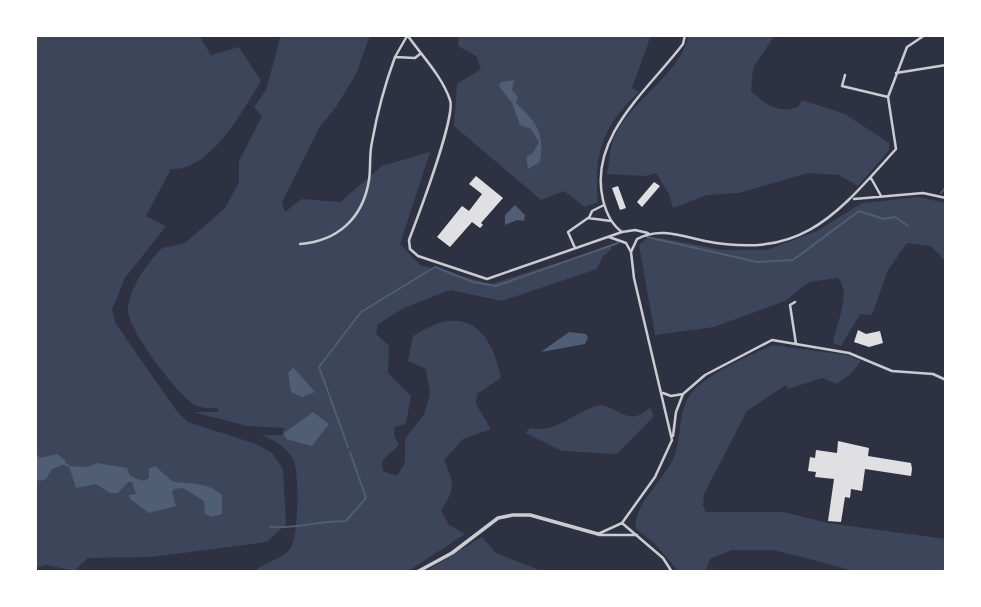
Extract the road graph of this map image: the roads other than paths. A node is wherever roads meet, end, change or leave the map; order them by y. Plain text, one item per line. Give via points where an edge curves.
1 (408, 35) edge
2 (685, 35) edge
3 (925, 35) edge
4 (420, 54) junction
5 (395, 57) junction
6 (946, 65) edge
7 (897, 73) junction
8 (845, 75) dead end
9 (888, 97) junction
10 (870, 177) junction
11 (881, 196) junction
12 (946, 198) edge
13 (854, 199) junction
14 (604, 205) junction
15 (588, 218) junction
16 (611, 221) junction
17 (622, 232) junction
18 (648, 233) junction
19 (606, 236) junction
20 (300, 244) dead end
21 (575, 248) junction
22 (631, 252) junction
23 (795, 302) dead end
24 (796, 344) junction
25 (946, 380) edge
26 (661, 392) junction
27 (683, 394) junction
28 (672, 440) junction
29 (622, 523) junction
30 (598, 534) junction
31 (637, 535) junction
32 (417, 572) edge
33 (672, 572) edge

1 - 4 street
1 - 5 street
2 - 14 street via 683,44 607,144 599,184
3 - 7 street via 907,47
4 - 5 street
4 - 21 street via 451,102 408,240 410,249 418,256 487,279
5 - 20 street via 372,137 370,177 362,208 332,237
6 - 7 street
7 - 9 street
8 - 9 street via 842,86
9 - 10 street via 896,149
10 - 11 street
10 - 13 street
11 - 12 street via 923,193
11 - 13 street
13 - 18 street via 796,238 751,247
14 - 15 street
14 - 16 street
15 - 16 street
15 - 21 street via 568,232
16 - 17 street
17 - 18 street
17 - 19 street
18 - 22 street via 637,239
19 - 21 street
19 - 22 street via 626,243
22 - 26 street
23 - 24 street via 790,305
24 - 25 street via 849,353 892,371 933,374
24 - 27 street via 772,340 705,375
26 - 27 street
26 - 28 street
27 - 28 street
28 - 29 street via 655,477
29 - 30 street
29 - 31 street
30 - 31 street
30 - 32 street via 513,514 498,518 452,553
31 - 33 street

